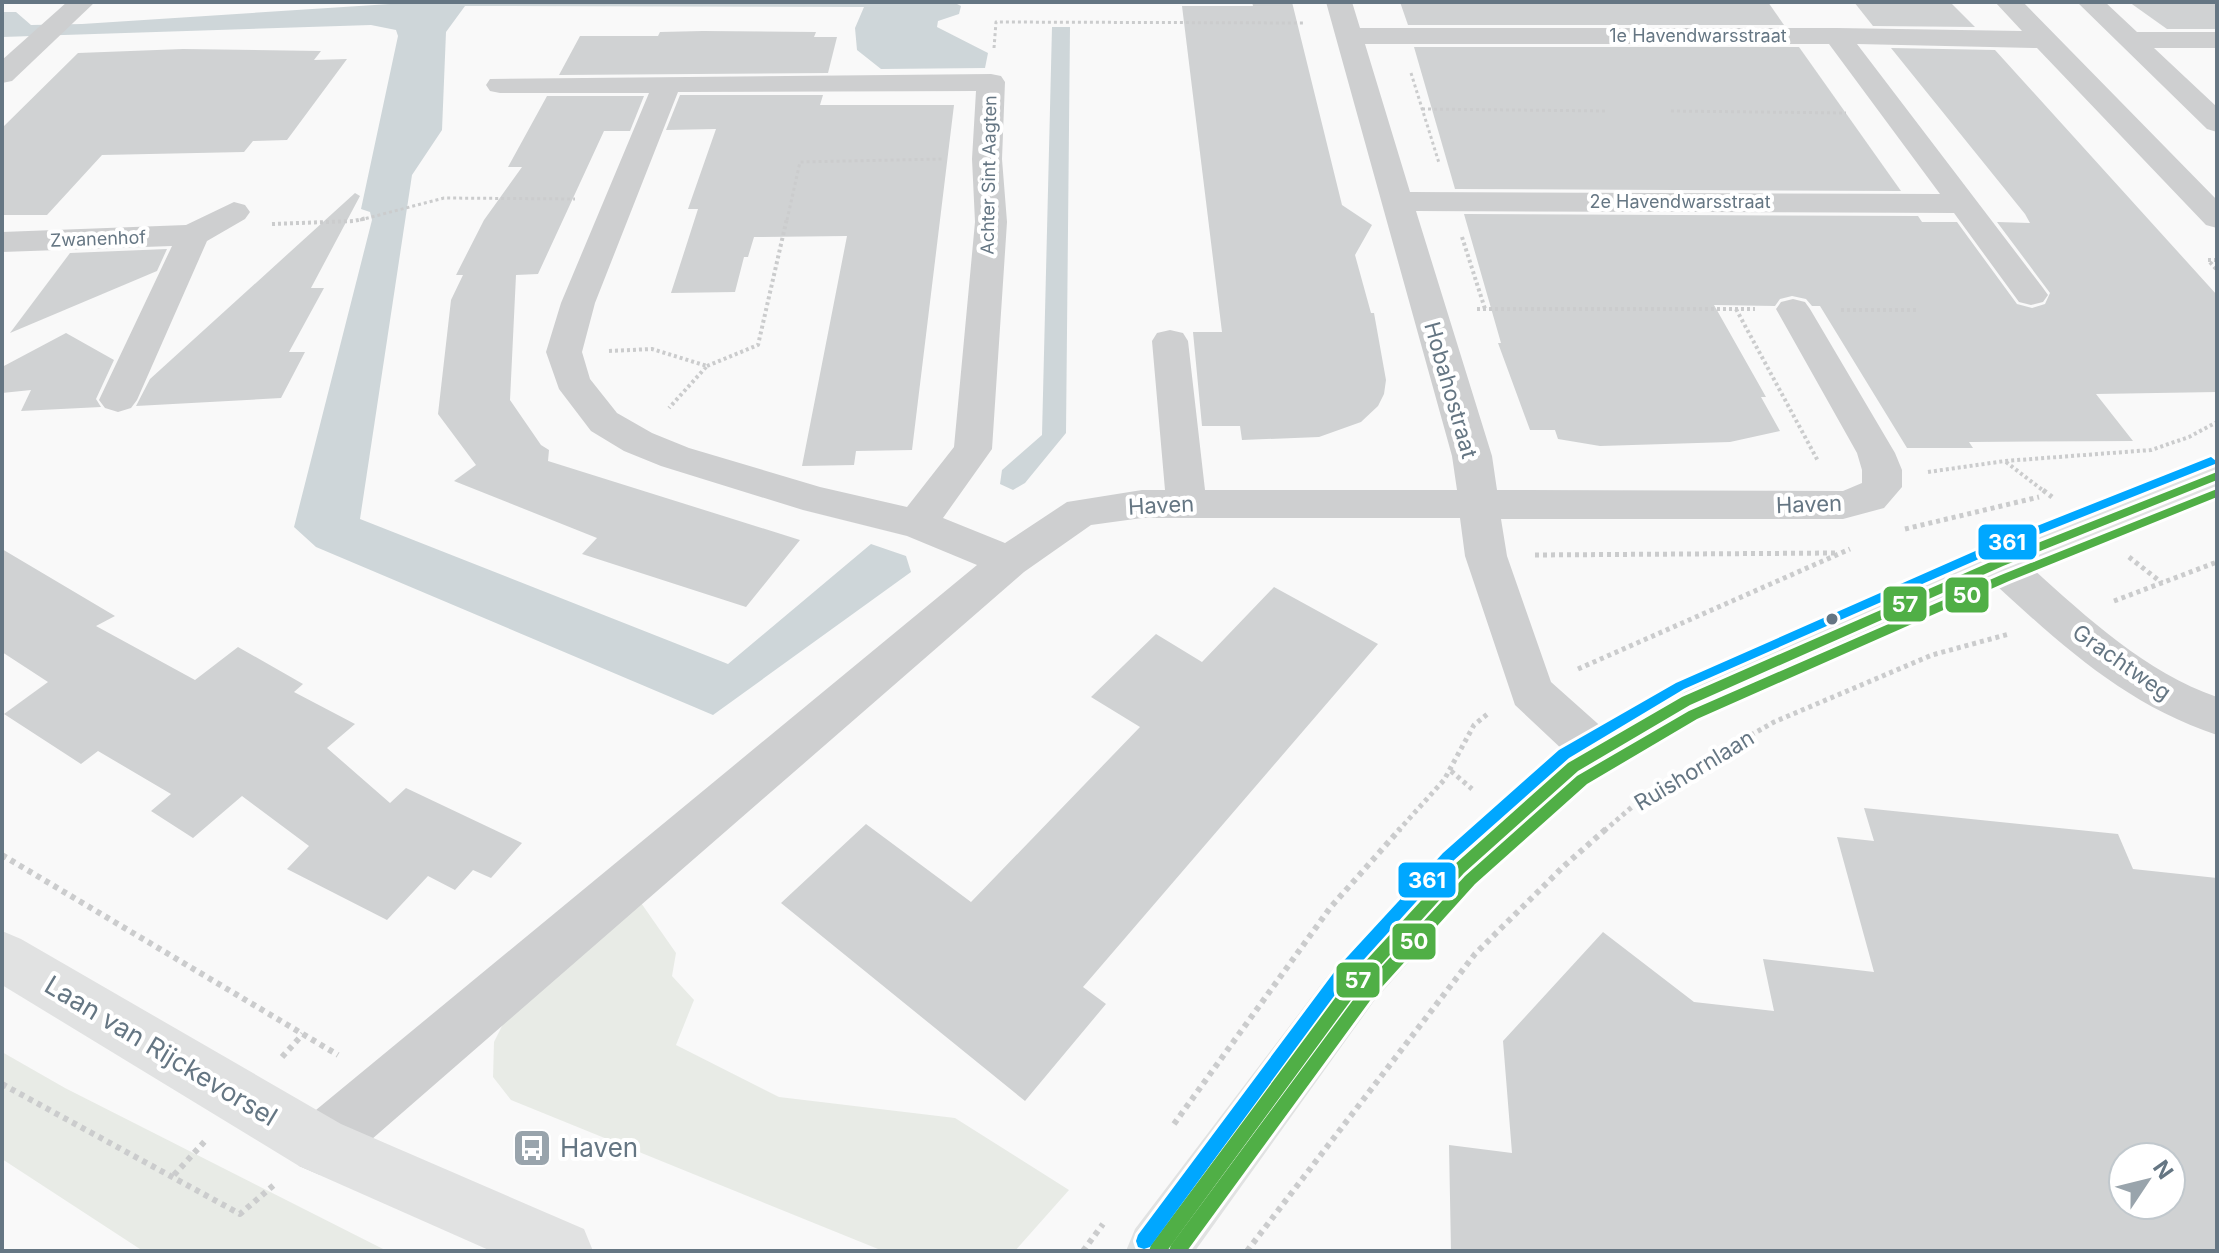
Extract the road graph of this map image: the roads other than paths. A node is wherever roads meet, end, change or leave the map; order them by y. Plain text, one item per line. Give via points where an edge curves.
1 (82, 2) edge
2 (2008, 2) edge
3 (2090, 2) edge
4 (1345, 20) edge
5 (1837, 36) junction
6 (2046, 40) junction
7 (2130, 40) junction
8 (2217, 40) edge
9 (2, 75) edge
10 (667, 84) junction
11 (500, 85) dead end
12 (2217, 123) edge
13 (1397, 201) junction
14 (1963, 204) junction
15 (2217, 218) edge
16 (2, 242) edge
17 (2031, 295) dead end
18 (1793, 309) road end
19 (1170, 341) dead end
20 (118, 400) dead end
21 (2217, 476) edge
22 (1186, 504) junction
23 (1479, 505) junction
24 (917, 524) junction
25 (1009, 561) junction
26 (1999, 563) junction
27 (2217, 716) edge
28 (1598, 753) junction
29 (2, 956) edge
30 (320, 1145) junction
31 (562, 1251) edge
32 (1157, 1251) edge

1 - 9 street
2 - 6 street
3 - 7 street
4 - 5 street, 1e Havendwarsstraat
4 - 13 street, Hobahostraat
5 - 6 street, 1e Havendwarsstraat
5 - 14 street
6 - 15 street
7 - 8 street
7 - 12 street
10 - 11 street, Achter Sint Aagten
10 - 24 street via 578,303 564,352 572,381 604,422 638,442 817,500
10 - 24 street, Achter Sint Aagten via 991,82 991,222 973,449
13 - 14 street, 2e Havendwarsstraat
13 - 23 street, Hobahostraat via 1472,456
14 - 17 street
16 - 20 street, Zwanenhof via 212,224
18 - 23 street, Haven via 1876,453 1882,487 1870,498 1843,505
19 - 22 street
21 - 26 main road
22 - 23 street, Haven
22 - 25 street, Haven via 1081,512
23 - 28 street, Hobahostraat via 1486,556 1531,692
24 - 25 street
25 - 30 street, Haven
26 - 27 street, Grachtweg via 2098,650 2189,708
26 - 28 main road via 1686,701
28 - 32 main road via 1573,767 1459,869 1355,983
29 - 30 main road, Laan van Rijckevorsel
30 - 31 main road, Laan van Rijckevorsel

